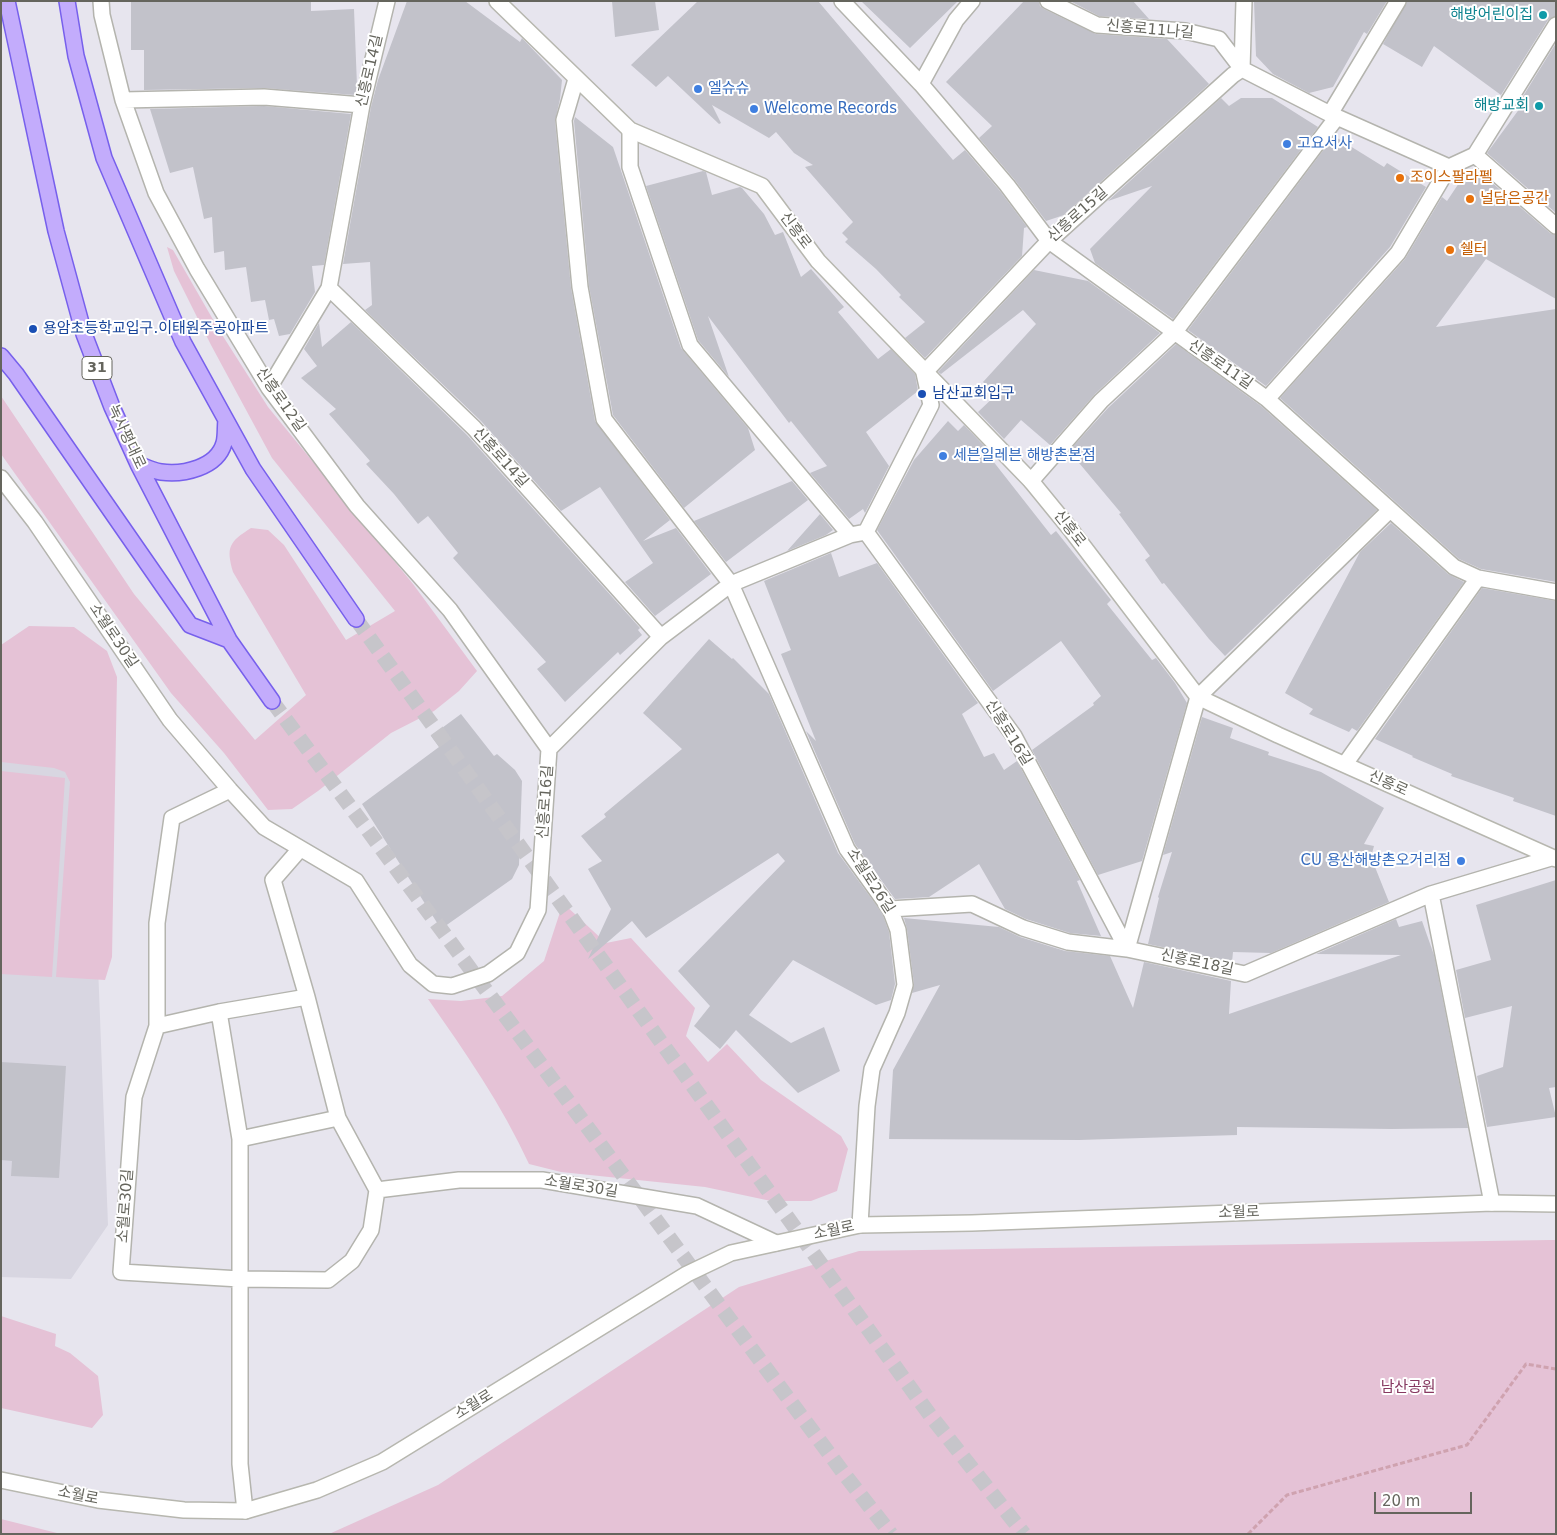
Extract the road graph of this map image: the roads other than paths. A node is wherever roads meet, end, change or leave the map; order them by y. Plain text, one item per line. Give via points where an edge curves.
1 (7, 1) edge
2 (67, 1) edge
3 (101, 1) edge
4 (387, 1) edge
5 (497, 1) edge
6 (842, 1) edge
7 (972, 1) edge
8 (1048, 1) edge
9 (1244, 1) edge
10 (1398, 1) edge
11 (1556, 26) edge
12 (1242, 69) junction
13 (576, 78) junction
14 (921, 84) junction
15 (123, 100) junction
16 (362, 105) junction
17 (1334, 115) junction
18 (630, 130) junction
19 (1475, 155) junction
20 (1449, 167) junction
21 (1556, 226) edge
22 (1049, 242) junction
23 (329, 288) junction
24 (1174, 333) junction
25 (1, 356) edge
26 (924, 373) junction
27 (269, 388) junction
28 (1268, 399) junction
29 (226, 420) junction
30 (138, 464) junction
31 (1, 478) edge
32 (1031, 481) junction
33 (1390, 510) junction
34 (866, 532) junction
35 (850, 535) junction
36 (1478, 578) junction
37 (731, 584) junction
38 (1556, 592) edge
39 (356, 619) tunnel mouth
40 (661, 637) junction
41 (229, 640) junction
42 (1198, 697) junction
43 (272, 701) tunnel mouth
44 (550, 749) junction
45 (1345, 764) junction
46 (230, 790) junction
47 (300, 849) junction
48 (1553, 858) edge
49 (1431, 894) junction
50 (890, 909) junction
51 (1127, 949) junction
52 (307, 997) junction
53 (219, 1012) junction
54 (157, 1026) junction
55 (338, 1118) junction
56 (240, 1139) junction
57 (377, 1190) junction
58 (1556, 1194) edge
59 (1492, 1203) junction
60 (1556, 1204) edge
61 (860, 1225) junction
62 (776, 1243) junction
63 (240, 1279) junction
64 (1, 1480) edge
65 (245, 1511) junction

1 - 30 main road, 녹사평대로 / 31 via 56,231 84,334
2 - 29 main road via 76,56 104,158 183,342
3 - 15 street, 신흥로12길
4 - 16 street, 신흥로14길
5 - 13 street, 신흥로
6 - 14 street, 신흥로11길
7 - 14 street via 956,20
8 - 12 street, 신흥로11나길 via 1097,25 1185,31 1220,39
9 - 12 street
10 - 17 street
11 - 19 street
12 - 17 street
12 - 22 street, 신흥로15길
13 - 18 street, 신흥로
13 - 37 street via 564,120 580,287 604,419
14 - 22 street, 신흥로11길 via 1007,185
15 - 16 street via 264,97
15 - 27 street, 신흥로12길 via 156,193 196,269
16 - 23 street, 신흥로14길
17 - 20 street
17 - 24 street
18 - 26 street, 신흥로 via 762,186 818,261
18 - 35 street via 630,168 690,346
19 - 20 street
19 - 21 street
20 - 28 street via 1398,253
22 - 24 street, 신흥로11길
22 - 26 street, 신흥로15길
23 - 27 street, 신흥로14길
23 - 40 street, 신흥로14길 via 474,428
24 - 28 street, 신흥로11길
24 - 32 street via 1101,401
25 - 41 main road via 190,625
26 - 32 street, 신흥로
26 - 34 street via 931,405
27 - 44 street, 신흥로12길 via 357,506 450,610
28 - 33 street, 신흥로11길
29 - 30 main road via 224,444 215,458 198,468 178,473 158,472
29 - 39 main road via 252,469
30 - 41 main road, 녹사평대로 / 31
31 - 46 street, 소월로30길 via 35,522 170,720
32 - 42 street, 신흥로
33 - 36 street, 신흥로11길 via 1454,567
33 - 42 street
34 - 35 street, 신흥로16길
34 - 51 street, 신흥로16길 via 1014,736
35 - 37 street, 신흥로16길
36 - 38 street, 신흥로11길
36 - 45 street
37 - 40 street, 신흥로16길
37 - 50 street, 소월로26길 via 848,849
40 - 44 street, 신흥로16길
41 - 43 main road, 녹사평대로 / 31
42 - 45 street, 신흥로
42 - 51 street
44 - 47 street, 신흥로16길 via 538,910 517,953 488,974 452,986 433,984 410,965 356,881
45 - 48 street, 신흥로
46 - 47 street, 소월로30길 via 264,827
46 - 54 street, 소월로30길 via 172,818 157,923
47 - 52 street via 273,880
48 - 49 street, 신흥로18길
49 - 51 street, 신흥로18길 via 1245,974
49 - 59 street
50 - 51 street, 신흥로18길 via 972,904 1023,928 1068,942
50 - 61 street, 소월로26길 via 898,930 905,984 897,1014 872,1069
52 - 53 street
52 - 55 street
53 - 54 street
53 - 56 street
54 - 63 street, 소월로30길 via 134,1097 121,1272
55 - 56 street
55 - 57 street
56 - 63 street
57 - 62 street, 소월로30길 via 459,1180 542,1180 697,1206
57 - 63 street, 소월로30길 via 371,1230 352,1261 328,1280
58 - 59 street, 소월로
59 - 60 street, 소월로
59 - 61 street, 소월로
61 - 62 street, 소월로
62 - 65 street, 소월로 via 731,1253 686,1274 382,1462 317,1490
63 - 65 street via 240,1464
64 - 65 street, 소월로 via 98,1500 184,1510

